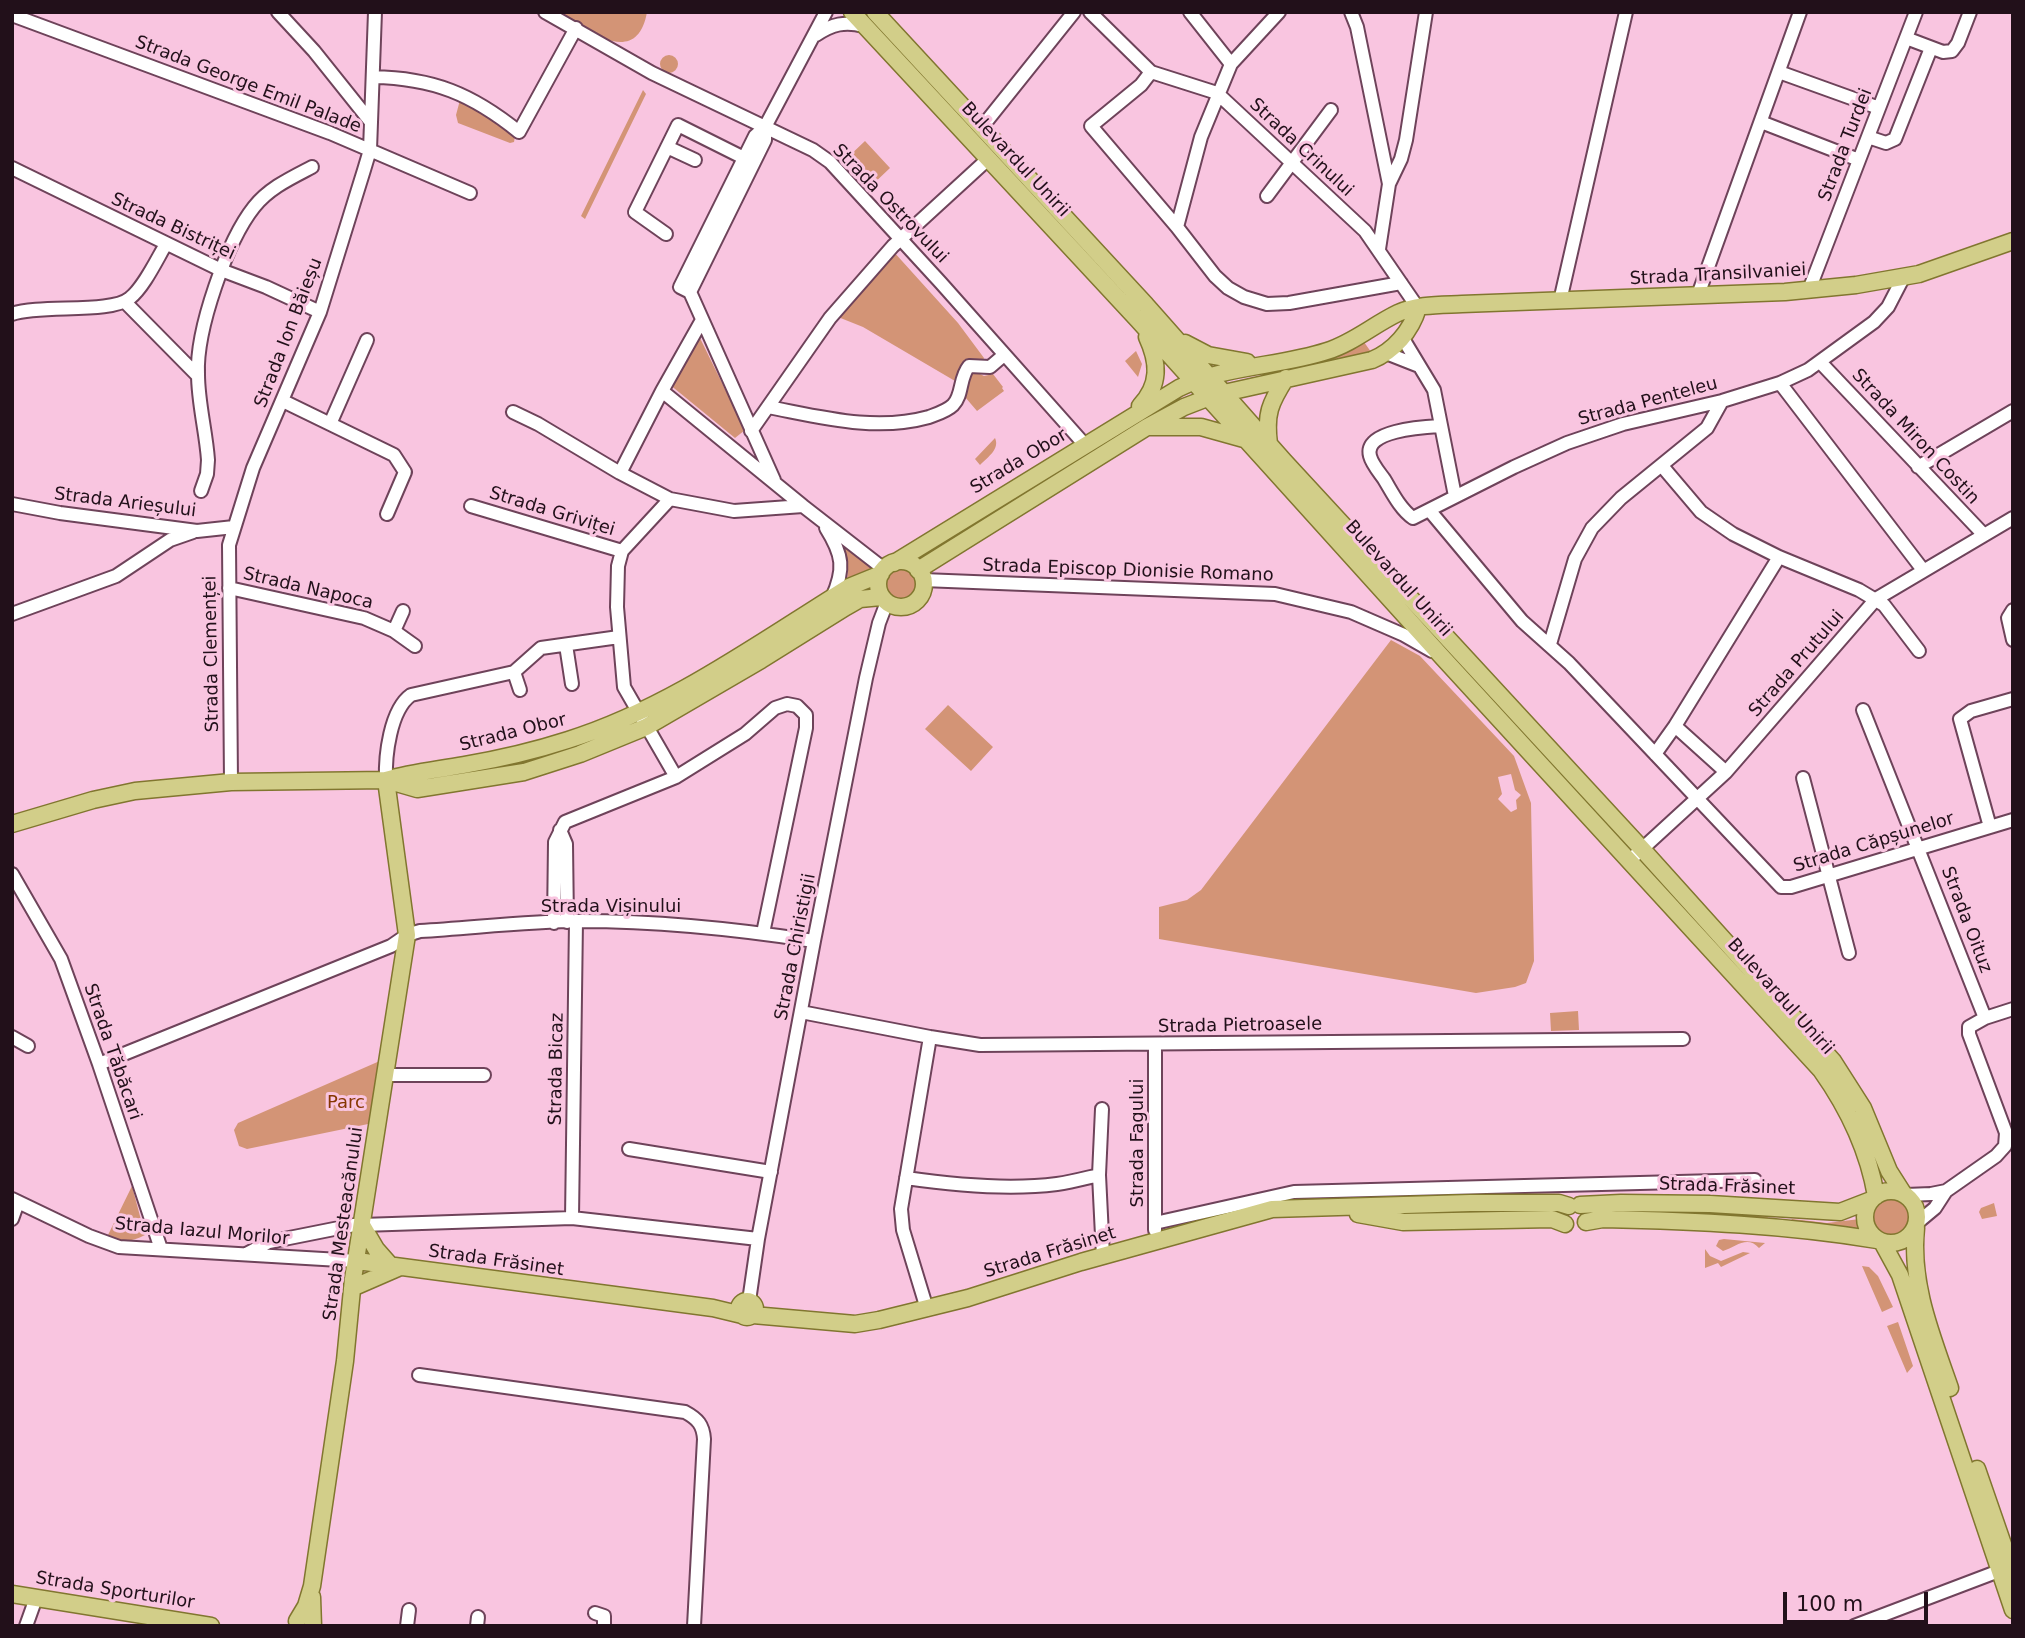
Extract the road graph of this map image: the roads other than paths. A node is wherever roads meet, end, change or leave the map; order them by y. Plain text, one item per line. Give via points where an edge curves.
1 (278, 12) edge
2 (375, 12) edge
3 (545, 12) edge
4 (826, 12) edge
5 (852, 12) edge
6 (875, 12) edge
7 (1074, 12) edge
8 (1090, 12) edge
9 (1190, 12) edge
10 (1279, 12) edge
11 (1351, 12) edge
12 (1426, 12) edge
13 (1626, 12) edge
14 (1800, 12) edge
15 (1916, 12) edge
16 (1970, 12) edge
17 (12, 15) edge
18 (864, 26) junction
19 (576, 29) junction
20 (816, 35) junction
21 (1906, 38) junction
22 (1931, 48) junction
23 (1231, 65) junction
24 (1151, 72) junction
25 (1779, 72) junction
26 (373, 77) junction
27 (1217, 93) junction
28 (1879, 108) junction
29 (1331, 110) dead end
30 (370, 121) junction
31 (1761, 122) junction
32 (765, 127) junction
33 (982, 127) junction
34 (1868, 137) junction
35 (667, 146) junction
36 (370, 150) junction
37 (744, 158) junction
38 (988, 159) junction
39 (695, 160) dead end
40 (1859, 160) junction
41 (1291, 162) junction
42 (312, 167) dead end
43 (12, 168) edge
44 (1389, 184) junction
45 (470, 193) dead end
46 (1267, 196) dead end
47 (1177, 227) junction
48 (667, 234) dead end
49 (899, 239) junction
50 (2013, 241) edge
51 (166, 244) junction
52 (1378, 249) junction
53 (221, 270) junction
54 (1903, 278) junction
55 (1401, 283) junction
56 (685, 289) junction
57 (1809, 290) junction
58 (1698, 295) junction
59 (1560, 301) junction
60 (125, 302) junction
61 (1418, 307) junction
62 (320, 312) junction
63 (12, 314) edge
64 (702, 320) junction
65 (1138, 320) junction
66 (1387, 320) junction
67 (1371, 330) junction
68 (1402, 337) junction
69 (1176, 338) junction
70 (367, 340) dead end
71 (1385, 354) junction
72 (1004, 355) junction
73 (1280, 362) junction
74 (1821, 363) junction
75 (1419, 366) junction
76 (198, 376) junction
77 (1209, 376) junction
78 (1286, 378) junction
79 (1193, 381) junction
80 (1780, 383) junction
81 (662, 391) junction
82 (1224, 392) junction
83 (1208, 397) junction
84 (282, 401) junction
85 (1722, 401) junction
86 (768, 407) junction
87 (2013, 411) edge
88 (513, 412) dead end
89 (1128, 418) junction
90 (330, 424) junction
91 (1441, 426) junction
92 (1147, 427) junction
93 (751, 431) junction
94 (1244, 439) junction
95 (1269, 444) junction
96 (1085, 445) junction
97 (1662, 466) junction
98 (1918, 467) junction
99 (620, 473) junction
100 (775, 483) junction
101 (201, 491) dead end
102 (1455, 496) junction
103 (670, 499) junction
104 (12, 504) edge
105 (471, 506) dead end
106 (803, 506) junction
107 (1430, 511) junction
108 (387, 514) dead end
109 (2013, 518) edge
110 (822, 522) junction
111 (234, 527) junction
112 (197, 531) junction
113 (1983, 535) junction
114 (622, 551) junction
115 (1779, 557) junction
116 (886, 568) junction
117 (1923, 570) junction
118 (921, 575) junction
119 (229, 588) junction
120 (832, 598) junction
121 (1876, 599) junction
122 (884, 600) junction
123 (2013, 610) edge
124 (403, 611) dead end
125 (12, 614) edge
126 (394, 631) junction
127 (618, 637) junction
128 (2013, 640) edge
129 (1550, 644) junction
130 (566, 645) junction
131 (415, 646) dead end
132 (1919, 650) dead end
133 (1444, 659) junction
134 (514, 672) junction
135 (572, 684) dead end
136 (520, 690) dead end
137 (2013, 699) edge
138 (1863, 710) dead end
139 (642, 720) junction
140 (1675, 726) junction
141 (1655, 754) junction
142 (1726, 772) junction
143 (676, 777) junction
144 (1803, 778) dead end
145 (386, 780) junction
146 (231, 782) junction
147 (1698, 800) junction
148 (2013, 820) edge
149 (12, 824) edge
150 (1990, 827) junction
151 (1919, 847) junction
152 (1636, 855) junction
153 (12, 874) edge
154 (1829, 874) junction
155 (566, 922) junction
156 (763, 933) junction
157 (407, 936) junction
158 (814, 941) junction
159 (1849, 953) dead end
160 (2013, 1009) edge
161 (801, 1012) junction
162 (1985, 1018) junction
163 (930, 1037) junction
164 (12, 1038) edge
165 (1683, 1039) dead end
166 (1155, 1044) junction
167 (28, 1046) dead end
168 (99, 1064) junction
169 (386, 1075) junction
170 (484, 1075) dead end
171 (1102, 1109) dead end
172 (629, 1149) dead end
173 (771, 1172) junction
174 (1099, 1175) junction
175 (906, 1178) junction
176 (1755, 1180) dead end
177 (1652, 1183) junction
178 (1946, 1191) junction
179 (1904, 1194) junction
180 (1873, 1198) junction
181 (15, 1201) edge
182 (1651, 1203) junction
183 (1574, 1206) junction
184 (1317, 1207) junction
185 (572, 1218) junction
186 (12, 1219) edge
187 (1586, 1222) junction
188 (1155, 1223) junction
189 (1565, 1224) junction
190 (358, 1225) junction
191 (1917, 1225) junction
192 (758, 1239) junction
193 (1880, 1241) junction
194 (1155, 1242) junction
195 (160, 1249) junction
196 (246, 1255) junction
197 (1103, 1256) junction
198 (357, 1261) junction
199 (396, 1267) junction
200 (352, 1288) junction
201 (748, 1307) junction
202 (927, 1309) junction
203 (418, 1375) dead end
204 (2006, 1572) edge
205 (13, 1595) edge
206 (36, 1598) junction
207 (410, 1610) dead end
208 (2013, 1610) edge
209 (595, 1613) dead end
210 (201, 1625) edge
211 (300, 1625) edge
212 (26, 1626) edge
213 (407, 1626) edge
214 (604, 1626) edge
215 (694, 1626) edge
216 (1854, 1626) edge

1 - 30 street
2 - 26 street, Strada Ion Băieșu
3 - 19 street, Strada Ostrovului
4 - 20 street
5 - 18 main road, Bulevardul Unirii
6 - 33 main road, Bulevardul Unirii
7 - 33 street
8 - 24 street
9 - 23 street
10 - 23 street
11 - 44 street
12 - 44 street via 1406,140
13 - 59 street
14 - 25 street
15 - 21 street, Strada Turdei
16 - 22 street via 1955,48 1948,53
17 - 36 street, Strada George Emil Palade
18 - 20 street via 839,23
18 - 38 main road, Bulevardul Unirii
19 - 26 street via 519,132 494,112 448,88 405,78
19 - 32 street, Strada Ostrovului via 653,73
20 - 32 street
21 - 22 street
21 - 28 street, Strada Turdei
22 - 34 street via 1895,139 1886,144
23 - 27 street
24 - 27 street
24 - 47 street via 1090,126
25 - 28 street
25 - 31 street
26 - 30 street, Strada Ion Băieșu
27 - 41 street, Strada Crinului
27 - 47 street
28 - 34 street, Strada Turdei
29 - 41 street
30 - 36 street, Strada Ion Băieșu
31 - 40 street
31 - 58 street
32 - 37 street
32 - 49 street, Strada Ostrovului via 830,162
32 - 56 street via 765,140
33 - 69 main road, Bulevardul Unirii
34 - 40 street, Strada Turdei
35 - 37 street via 678,125
35 - 39 street
35 - 48 street via 635,212
36 - 45 street, Strada George Emil Palade
36 - 62 street, Strada Ion Băieșu
37 - 56 street
38 - 49 street
38 - 65 main road, Bulevardul Unirii
40 - 57 street, Strada Turdei
41 - 46 street
41 - 52 street, Strada Crinului
42 - 53 street via 284,181 254,207
43 - 51 street, Strada Bistriței
44 - 52 street
47 - 55 street via 1228,288 1267,304 1309,301
49 - 72 street, Strada Ostrovului
49 - 86 street via 830,318
50 - 54 main road, Strada Transilvaniei
51 - 53 street, Strada Bistriței
51 - 60 street
52 - 55 street, Strada Crinului
53 - 62 street, Strada Bistriței
53 - 76 street via 209,306
54 - 57 main road, Strada Transilvaniei
54 - 74 street, Strada Penteleu via 1888,307
55 - 61 street, Strada Crinului
56 - 64 street
57 - 58 main road, Strada Transilvaniei
58 - 59 main road, Strada Transilvaniei
59 - 61 main road, Strada Transilvaniei
60 - 63 street
60 - 76 street
61 - 66 main road, Strada Transilvaniei
61 - 68 main road
62 - 84 street, Strada Ion Băieșu
64 - 81 street
64 - 93 street
65 - 79 main road, Bulevardul Unirii
65 - 89 main road via 1155,355 1156,375 1152,391
66 - 67 main road, Strada Transilvaniei
66 - 68 main road
67 - 71 main road
67 - 73 main road, Strada Transilvaniei via 1329,351
68 - 71 main road
68 - 75 street
69 - 73 main road via 1220,358
69 - 77 main road, Bulevardul Unirii
70 - 90 street
71 - 75 street
71 - 78 main road
72 - 86 street via 990,367 969,366 951,407 915,421 865,424
72 - 96 street, Strada Ostrovului
73 - 77 main road, Strada Transilvaniei
74 - 80 street, Strada Penteleu
74 - 98 street, Strada Miron Costin
75 - 91 street via 1434,390
76 - 101 street via 208,460
77 - 79 main road, Strada Transilvaniei
77 - 82 main road, Bulevardul Unirii
78 - 82 main road
78 - 95 main road via 1269,409
79 - 83 main road, Bulevardul Unirii
79 - 89 main road, Strada Transilvaniei
80 - 85 street, Strada Penteleu
80 - 117 street
81 - 99 street
81 - 100 street
82 - 83 main road
82 - 95 main road, Bulevardul Unirii
83 - 92 main road
83 - 94 main road, Bulevardul Unirii
84 - 90 street
84 - 111 street, Strada Ion Băieșu
85 - 97 street via 1707,428
85 - 102 street, Strada Penteleu via 1577,439
86 - 93 street
87 - 98 street
88 - 99 street
89 - 96 main road, Strada Obor
90 - 108 street via 394,455 405,472
91 - 102 street
91 - 107 street via 1413,428 1374,439 1370,445 1370,458 1408,514 1416,518
92 - 94 main road via 1201,427
92 - 118 main road
93 - 100 street
94 - 133 main road, Bulevardul Unirii
95 - 152 main road, Bulevardul Unirii
96 - 116 main road, Strada Obor
97 - 115 street via 1701,512
97 - 129 street via 1606,512 1582,542
98 - 113 street, Strada Miron Costin
99 - 103 street
100 - 106 street
102 - 107 street, Strada Penteleu
103 - 106 street via 734,511
103 - 114 street
104 - 112 street, Strada Arieșului
105 - 114 street, Strada Griviței
106 - 110 street
107 - 129 street via 1522,621
109 - 113 street, Strada Prutului
110 - 116 street
110 - 120 street via 841,560 840,581
111 - 112 street, Strada Arieșului
111 - 119 street, Strada Clemenței
112 - 125 street via 170,540 116,576
113 - 117 street, Strada Prutului
114 - 127 street
115 - 121 street
115 - 140 street
116 - 118 main road via 908,563
116 - 120 main road, Strada Obor
116 - 122 main road via 878,585
117 - 121 street, Strada Prutului
118 - 122 main road via 922,591 911,604 899,607
118 - 133 street, Strada Episcop Dionisie Romano via 1275,594 1351,612
119 - 126 street, Strada Napoca via 364,618
119 - 146 street, Strada Clemenței
120 - 139 main road, Strada Obor via 666,699
121 - 132 street
121 - 142 street, Strada Prutului
122 - 139 main road, Strada Obor via 860,599 761,660
122 - 158 street, Strada Chiristigii
123 - 128 street via 2008,618
124 - 126 street
126 - 131 street, Strada Napoca
127 - 130 street
127 - 139 street via 624,687
129 - 141 street
130 - 134 street via 541,648
130 - 135 street
133 - 152 main road, Bulevardul Unirii
134 - 136 street
134 - 145 street via 419,691 407,698 386,749
137 - 150 street via 1971,711 1960,719
138 - 151 street, Strada Oituz
139 - 143 street
139 - 145 main road, Strada Obor via 580,754 524,772 417,789
140 - 141 street
140 - 142 street
141 - 147 street
142 - 147 street, Strada Prutului
143 - 155 street via 570,818 560,830 566,844
143 - 156 street via 744,734 775,708 797,706 806,715
144 - 154 street
145 - 146 main road, Strada Obor
145 - 157 main road, Strada Mesteacănului
146 - 149 main road, Strada Obor via 135,791
147 - 152 street, Strada Prutului
147 - 154 street, Strada Căpșunelor via 1777,885 1791,887
148 - 150 street, Strada Căpșunelor
150 - 151 street, Strada Căpșunelor
151 - 154 street, Strada Căpșunelor
151 - 162 street, Strada Oituz
152 - 179 main road, Bulevardul Unirii via 1833,1061 1863,1108 1889,1171
152 - 180 main road, Bulevardul Unirii via 1821,1070 1858,1134 1870,1166
153 - 168 street, Strada Tăbăcari via 61,959
154 - 159 street
155 - 156 street, Strada Vișinului via 691,924
155 - 157 street, Strada Vișinului via 420,931
155 - 185 street, Strada Bicaz
156 - 158 street, Strada Vișinului
157 - 168 street, Strada Vișinului
157 - 169 main road, Strada Mesteacănului
158 - 161 street, Strada Chiristigii
160 - 162 street
161 - 163 street, Strada Pietroasele
161 - 173 street, Strada Chiristigii
162 - 178 street via 1973,1023 1969,1034 2006,1133 2006,1146
163 - 166 street, Strada Pietroasele via 980,1045
163 - 175 street
164 - 167 street
165 - 166 street, Strada Pietroasele
166 - 188 street, Strada Fagului
168 - 195 street, Strada Tăbăcari
169 - 170 street
169 - 190 main road, Strada Mesteacănului
171 - 174 street
172 - 173 street
173 - 192 street, Strada Chiristigii
174 - 175 street via 1046,1184 957,1185
174 - 197 street
175 - 202 street via 903,1230
176 - 177 street
177 - 182 street
177 - 188 street via 1294,1192
178 - 179 street
178 - 191 street
179 - 180 main road via 1889,1191
179 - 191 main road via 1914,1202
180 - 182 main road, Strada Frăsinet via 1840,1212
180 - 193 main road via 1865,1221 1870,1234
181 - 186 street
181 - 195 street, Strada Iazul Morilor via 109,1244
182 - 183 main road, Strada Frăsinet
183 - 184 main road, Strada Frăsinet
183 - 187 main road via 1587,1214
183 - 189 main road via 1564,1212
184 - 189 main road, Strada Frăsinet via 1403,1222 1552,1219
184 - 194 main road, Strada Frăsinet via 1272,1209
185 - 190 street
185 - 192 street
187 - 189 main road via 1576,1229
187 - 193 main road, Strada Frăsinet via 1708,1221
188 - 194 street, Strada Fagului
190 - 196 street via 269,1242
190 - 198 main road, Strada Mesteacănului
190 - 199 main road
191 - 193 main road via 1902,1242
191 - 204 main road via 1917,1283
192 - 201 street, Strada Chiristigii
193 - 204 main road via 1900,1275
194 - 197 main road, Strada Frăsinet
195 - 196 street, Strada Iazul Morilor
196 - 198 street, Strada Iazul Morilor
197 - 202 main road, Strada Frăsinet
198 - 199 main road, Strada Frăsinet
198 - 200 main road, Strada Mesteacănului
199 - 200 main road
199 - 201 main road, Strada Frăsinet via 713,1308
200 - 211 main road, Strada Mesteacănului via 311,1591
201 - 202 main road, Strada Frăsinet via 793,1319 855,1324
203 - 215 street via 674,1411 696,1418 704,1439
204 - 208 main road
204 - 216 street
205 - 206 main road, Strada Sporturilor
206 - 210 main road, Strada Sporturilor
206 - 212 street
207 - 213 street
209 - 214 street via 604,1616

